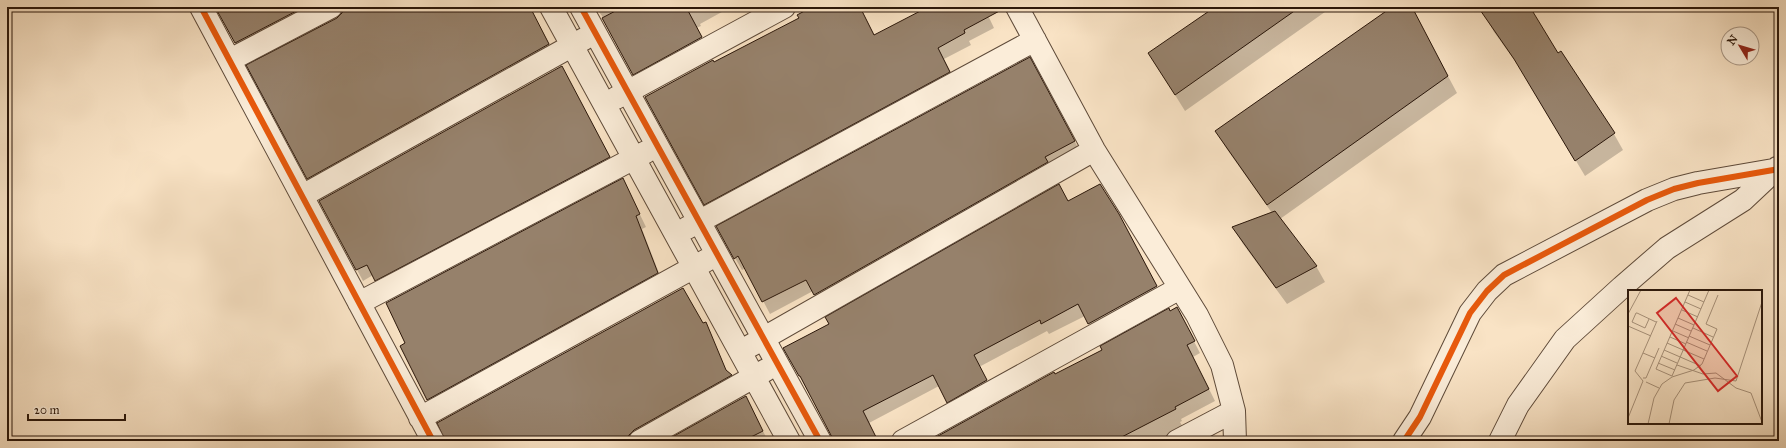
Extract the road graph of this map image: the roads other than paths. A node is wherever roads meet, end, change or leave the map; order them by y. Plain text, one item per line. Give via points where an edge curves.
1 (201, 7) edge
2 (331, 7) edge
3 (551, 7) edge
4 (582, 7) edge
5 (784, 7) edge
6 (1017, 7) edge
7 (596, 33) junction
8 (1035, 40) junction
9 (572, 46) junction
10 (230, 60) junction
11 (628, 91) junction
12 (604, 104) junction
13 (658, 146) junction
14 (1094, 150) junction
15 (634, 158) junction
16 (1778, 168) edge
17 (302, 196) junction
18 (699, 221) junction
19 (675, 234) junction
20 (717, 254) junction
21 (694, 267) junction
22 (1180, 288) junction
23 (359, 303) junction
24 (763, 339) junction
25 (740, 352) junction
26 (777, 364) junction
27 (754, 377) junction
28 (1234, 411) junction
29 (420, 418) junction
30 (433, 441) edge
31 (640, 441) edge
32 (789, 441) edge
33 (820, 441) edge
34 (903, 441) edge
35 (1177, 441) edge
36 (1235, 441) edge
37 (1404, 441) edge
38 (1500, 441) edge

1 - 10 street
2 - 10 street
3 - 9 street
4 - 7 street
5 - 11 street
6 - 8 street
7 - 9 street
7 - 11 street
8 - 14 street
8 - 18 street
9 - 12 street
9 - 17 street
10 - 17 street
11 - 12 street
11 - 13 street
12 - 15 street
13 - 15 street
13 - 18 street
14 - 22 street
14 - 24 street
15 - 19 street
15 - 23 street
16 - 37 street via 1698,183 1667,192 1504,275 1487,291 1470,313 1420,417
16 - 38 street via 1743,200 1668,248 1565,339 1518,405
17 - 23 street
18 - 19 street
18 - 20 street
19 - 21 street
20 - 21 street
20 - 24 street
21 - 25 street
21 - 29 street
22 - 28 street via 1198,315 1222,365
22 - 34 street
23 - 29 street
24 - 25 street
24 - 26 street
25 - 27 street
26 - 27 street
26 - 33 street
27 - 31 street
27 - 32 street
28 - 35 street
28 - 36 street
29 - 30 street

